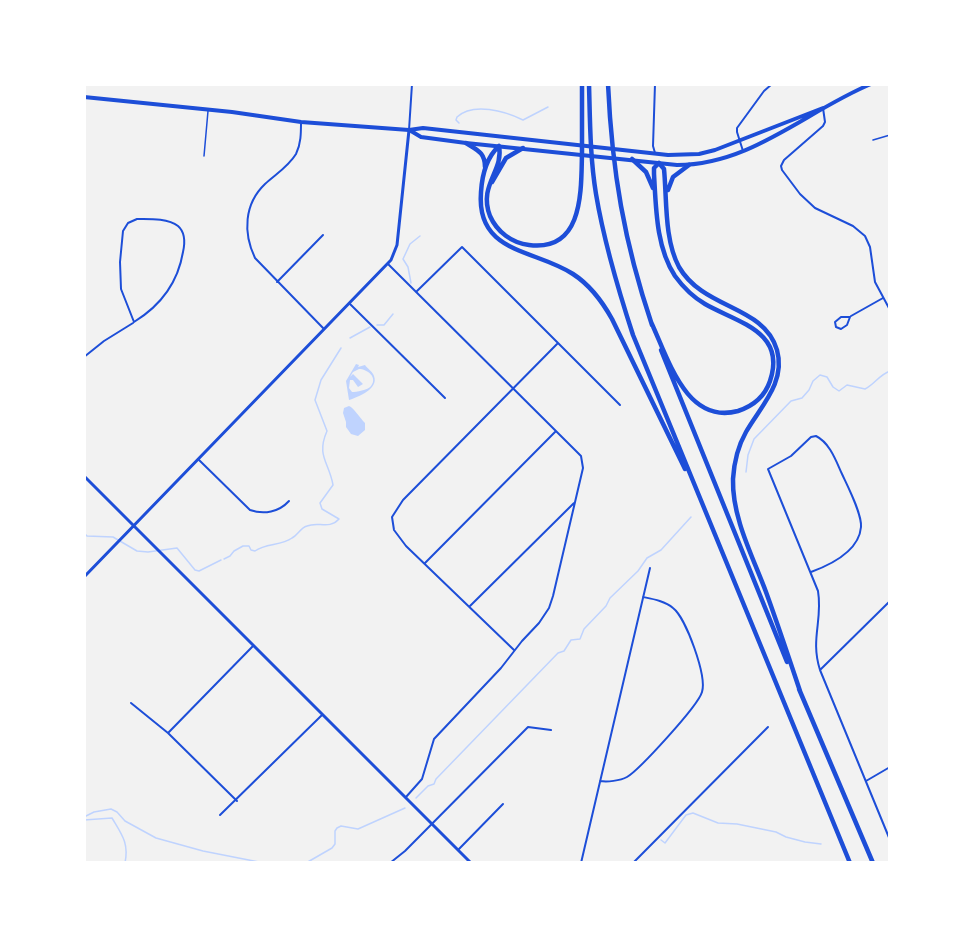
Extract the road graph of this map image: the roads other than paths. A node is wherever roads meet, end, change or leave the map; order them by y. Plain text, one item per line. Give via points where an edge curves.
1 (412, 84) edge
2 (582, 84) edge
3 (589, 84) edge
4 (608, 84) edge
5 (655, 84) edge
6 (772, 84) edge
7 (871, 84) edge
8 (84, 97) edge
9 (824, 108) junction
10 (208, 110) junction
11 (301, 122) junction
12 (409, 130) junction
13 (890, 135) edge
14 (500, 137) junction
15 (873, 140) dead end
16 (740, 142) junction
17 (466, 143) junction
18 (499, 146) junction
19 (523, 148) junction
20 (743, 151) junction
21 (656, 154) junction
22 (204, 156) dead end
23 (632, 159) junction
24 (658, 163) junction
25 (689, 165) junction
26 (483, 179) junction
27 (488, 190) junction
28 (655, 192) junction
29 (668, 202) junction
30 (323, 235) dead end
31 (388, 264) junction
32 (277, 282) junction
33 (416, 292) junction
34 (883, 298) junction
35 (350, 304) junction
36 (890, 310) edge
37 (850, 317) junction
38 (134, 322) junction
39 (651, 322) junction
40 (325, 330) junction
41 (558, 343) junction
42 (84, 357) edge
43 (513, 388) junction
44 (445, 398) dead end
45 (620, 405) dead end
46 (556, 431) junction
47 (198, 459) junction
48 (84, 476) edge
49 (700, 498) junction
50 (289, 501) dead end
51 (576, 501) junction
52 (134, 527) junction
53 (425, 563) junction
54 (650, 568) dead end
55 (811, 572) junction
56 (84, 578) edge
57 (643, 597) junction
58 (890, 601) edge
59 (470, 606) junction
60 (253, 646) junction
61 (514, 650) junction
62 (820, 670) junction
63 (800, 691) junction
64 (131, 703) dead end
65 (322, 715) junction
66 (768, 727) dead end
67 (551, 730) dead end
68 (168, 733) junction
69 (890, 767) edge
70 (600, 781) junction
71 (866, 781) junction
72 (405, 797) junction
73 (237, 801) junction
74 (503, 804) dead end
75 (220, 815) dead end
76 (432, 824) junction
77 (890, 840) edge
78 (458, 850) junction
79 (390, 863) edge
80 (471, 863) edge
81 (581, 863) edge
82 (633, 863) edge
83 (850, 863) edge
84 (873, 863) edge

1 - 12 street
2 - 27 highway via 582,175 580,205 573,224 560,238 543,245 516,242 501,232 490,216
3 - 49 highway via 594,176 622,300
4 - 39 highway via 615,176 632,265
5 - 21 street
6 - 16 street via 737,128
7 - 9 main road
8 - 10 main road
9 - 16 main road
9 - 20 main road
9 - 34 street via 824,126 783,160 782,170 815,208 854,226 865,236 873,276
10 - 11 main road
10 - 22 lane
11 - 12 main road
11 - 32 street via 294,157 257,194 247,223 253,252
12 - 14 main road via 423,128
12 - 17 main road via 421,137
12 - 31 street via 397,245
13 - 15 lane
14 - 18 main road
14 - 21 main road
16 - 20 street
16 - 21 main road via 699,154
17 - 18 main road
17 - 26 highway via 484,157
18 - 19 main road
18 - 26 highway via 490,157
18 - 27 highway via 501,157
19 - 23 main road
19 - 27 highway via 506,158
20 - 25 main road
21 - 24 main road
23 - 24 main road
23 - 28 highway via 646,172
24 - 25 main road
24 - 28 highway via 654,168
24 - 29 highway via 664,169
25 - 29 highway via 670,181
26 - 49 highway via 482,215 496,238 512,249 572,273 606,307
28 - 39 highway via 663,247 681,283 704,303 751,325 769,346 773,365 764,393 749,406 730,412 700,405 684,390
29 - 63 highway via 672,250 685,275 707,296 763,326 777,352 776,382 740,444 733,483 741,525
30 - 32 street
31 - 33 street
31 - 35 street
32 - 40 street
33 - 41 street via 462,247
33 - 43 street
34 - 36 street
34 - 37 street
35 - 40 street
35 - 44 street
37 - 37 street via 838,318 836,327 843,329
38 - 38 street via 158,303 174,281 184,240 182,230 175,224 137,219 123,231 120,282
38 - 42 street
39 - 63 highway
40 - 47 street
41 - 43 street
41 - 45 street
43 - 46 street
43 - 53 street via 394,512 396,534
46 - 51 street via 581,456
46 - 53 street
47 - 50 street via 250,510 276,510
47 - 52 street
48 - 52 street
49 - 83 highway
51 - 59 street
51 - 61 street via 549,608
52 - 56 street
52 - 60 street
53 - 59 street
54 - 57 street
55 - 55 street via 768,469 816,436 828,447 860,521 852,547
55 - 62 street via 819,598 815,645
57 - 70 street
57 - 70 street via 666,603 680,616 703,671 702,691 688,715 626,778
58 - 62 street
59 - 61 street
60 - 65 street
60 - 68 street
61 - 72 street via 434,739 422,779
62 - 71 street
63 - 84 highway
64 - 68 street
65 - 72 street
65 - 73 street
66 - 82 street
67 - 76 street via 528,727
68 - 73 street
69 - 71 street
70 - 81 street
71 - 77 street
72 - 76 street
73 - 75 street
74 - 78 street
76 - 78 street
76 - 79 street
78 - 80 street

